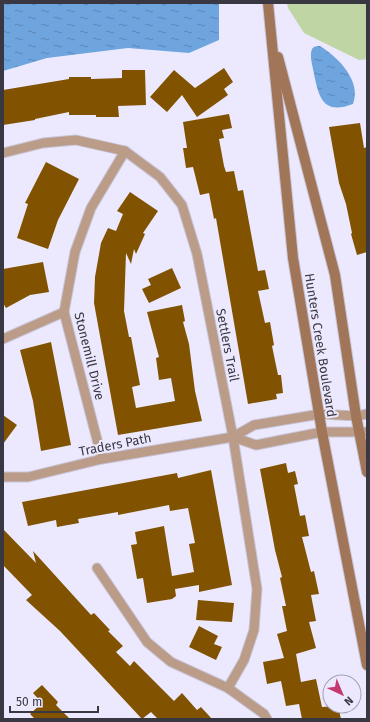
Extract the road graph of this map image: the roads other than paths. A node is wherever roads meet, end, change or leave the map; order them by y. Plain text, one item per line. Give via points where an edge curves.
1 (268, 3) edge
2 (270, 26) junction
3 (125, 151) junction
4 (3, 152) edge
5 (64, 312) junction
6 (3, 339) edge
7 (320, 414) junction
8 (367, 414) edge
9 (356, 416) junction
10 (322, 432) junction
11 (364, 432) edge
12 (233, 436) junction
13 (102, 459) junction
14 (367, 472) edge
15 (3, 477) edge
16 (97, 568) dead end
17 (367, 665) edge
18 (228, 688) junction
19 (268, 719) edge

1 - 2 street, Hunters Creek Boulevard
2 - 7 street, Hunters Creek Boulevard via 293,258
2 - 9 street, Hunters Creek Boulevard via 335,275
3 - 4 street, Settlers Trail via 76,140 43,143
3 - 5 street, Stonemill Drive via 91,208 75,252
3 - 12 street, Settlers Trail via 160,177 182,205 197,254
5 - 6 street
5 - 13 street, Stonemill Drive
7 - 9 street, Traders Path
7 - 10 street, Hunters Creek Boulevard
7 - 12 street, Traders Path via 254,425
8 - 9 street, Traders Path
9 - 11 street, Hunters Creek Boulevard
10 - 11 street
10 - 12 street via 256,445
10 - 17 street, Hunters Creek Boulevard
11 - 14 street, Hunters Creek Boulevard
12 - 13 street, Traders Path
12 - 18 street, Settlers Trail via 258,589 254,630 244,660
13 - 15 street, Traders Path via 28,477
16 - 18 street via 147,642 171,662
18 - 19 street

